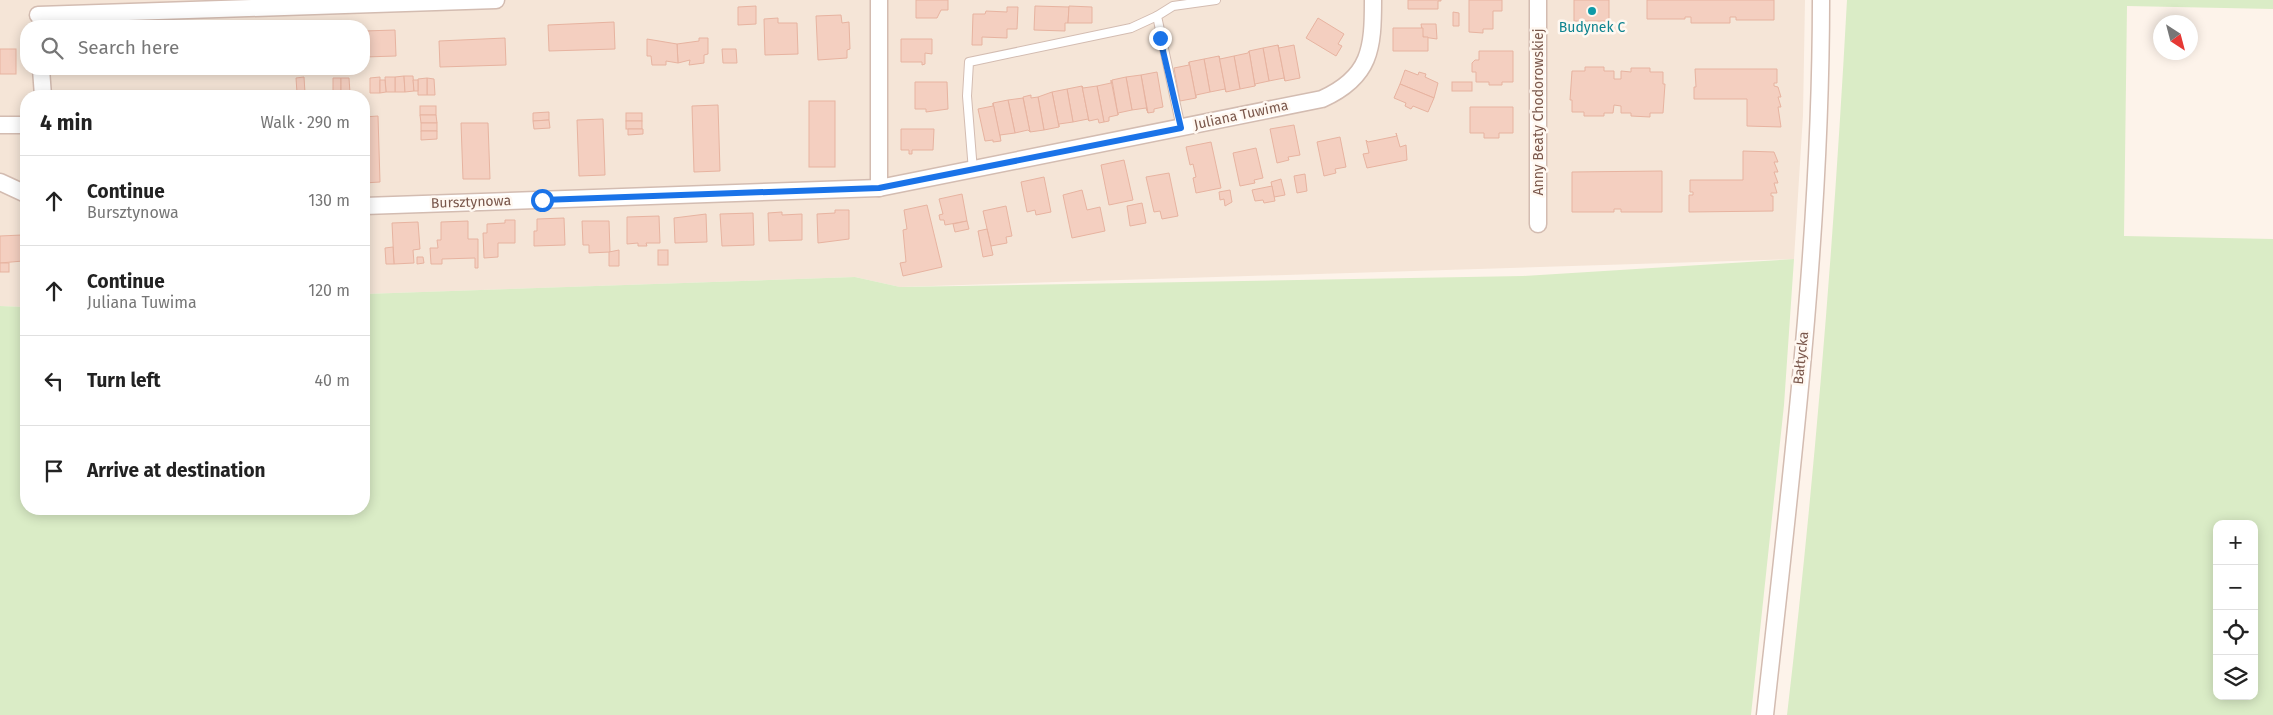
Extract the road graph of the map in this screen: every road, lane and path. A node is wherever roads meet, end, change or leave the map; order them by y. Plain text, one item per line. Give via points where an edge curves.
1 (474, 0) edge
2 (496, 0) edge
3 (879, 0) edge
4 (1216, 0) edge
5 (1373, 0) edge
6 (1538, 0) edge
7 (1821, 0) edge
8 (254, 4) edge
9 (38, 14) edge
10 (1157, 16) junction
11 (41, 75) edge
12 (43, 90) edge
13 (0, 125) edge
14 (20, 125) edge
15 (1181, 128) junction
16 (973, 171) junction
17 (0, 182) edge
18 (879, 188) junction
19 (20, 191) edge
20 (370, 206) edge
21 (1538, 224) dead end
22 (1765, 715) edge

1 - 2 street
1 - 8 street
3 - 18 street
4 - 10 lane via 1173,6
5 - 15 street, Juliana Tuwima via 1373,40 1360,71 1337,92
6 - 21 street, Anny Beaty Chodorowskiej
7 - 22 street, Bałtycka via 1814,225
8 - 9 street
10 - 15 lane
10 - 16 lane via 1131,28 969,62 967,96
11 - 12 street
13 - 14 street
15 - 16 street, Juliana Tuwima
16 - 18 street, Juliana Tuwima
17 - 19 street
18 - 20 street, Bursztynowa

